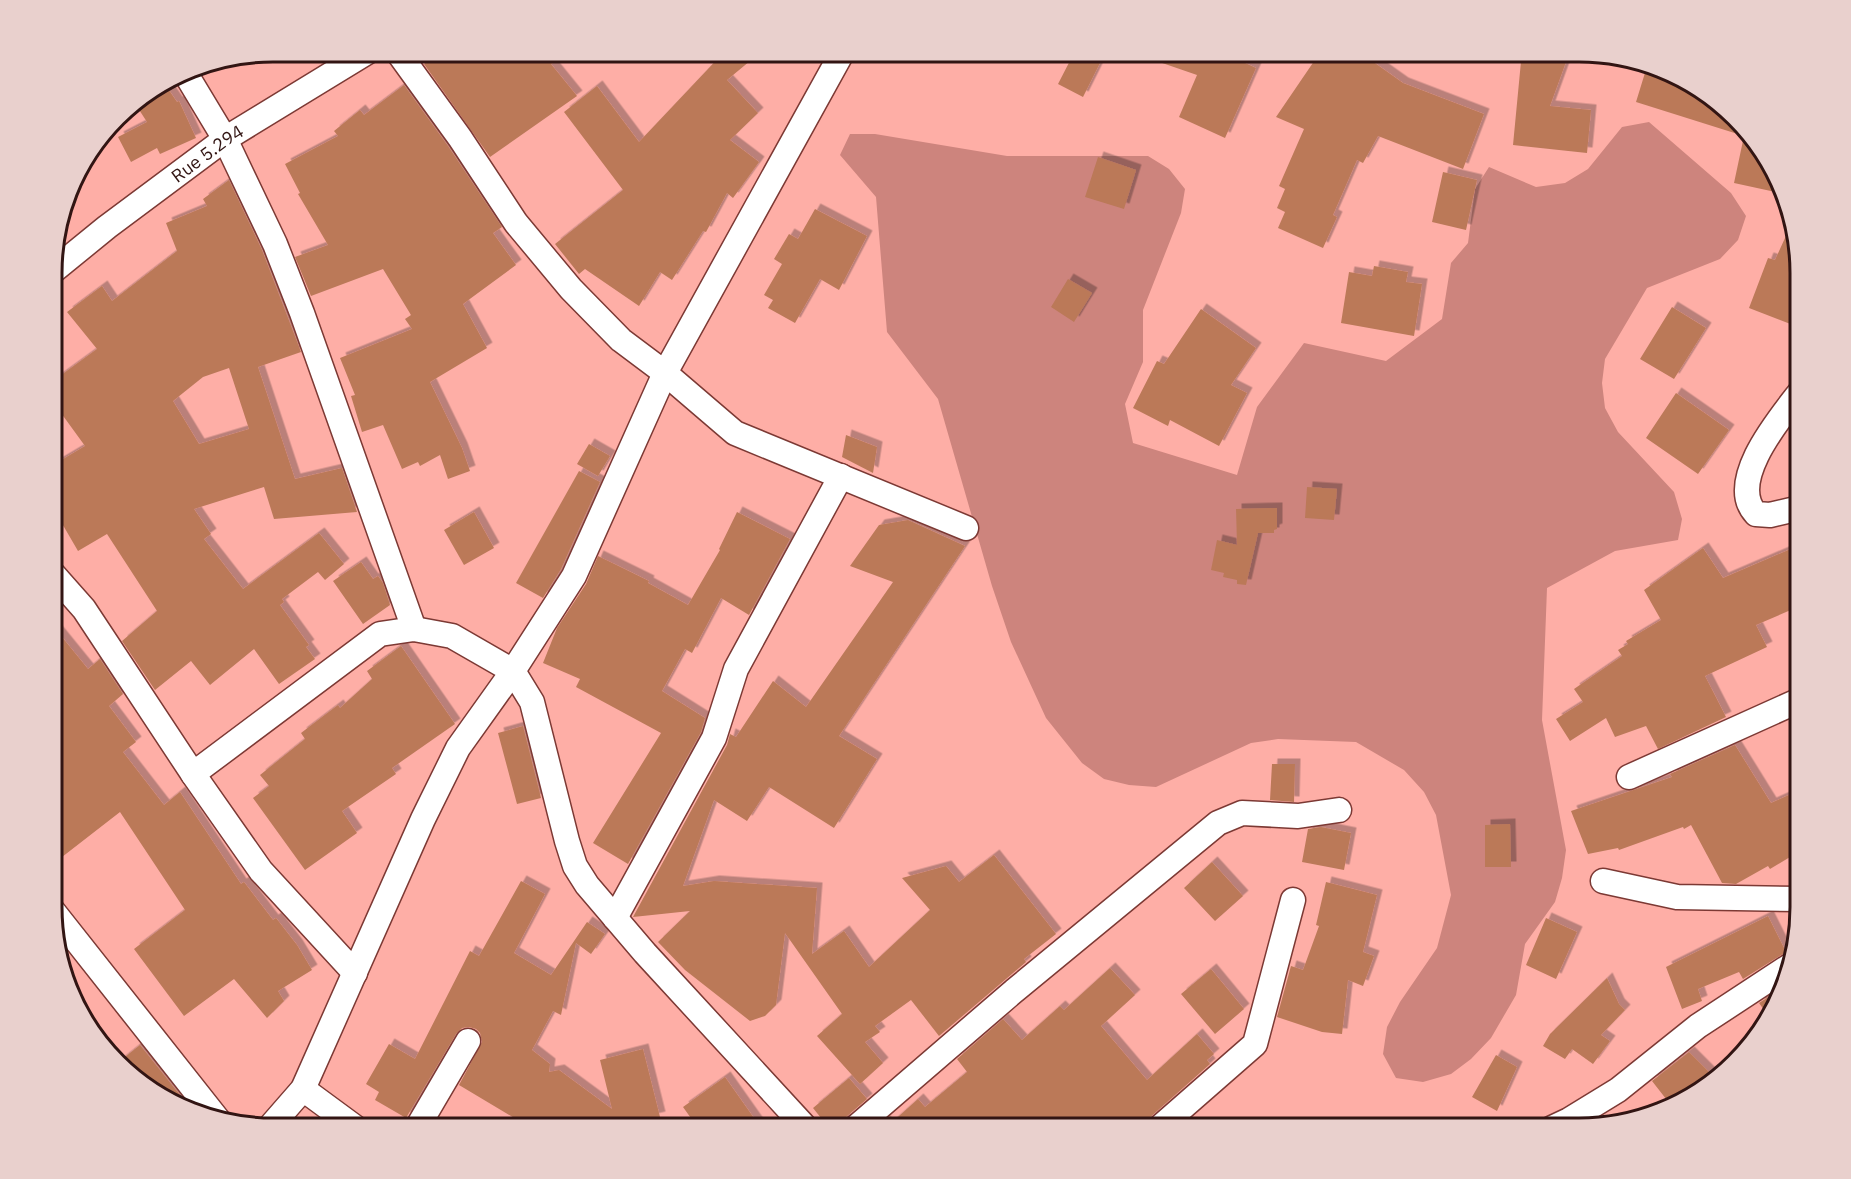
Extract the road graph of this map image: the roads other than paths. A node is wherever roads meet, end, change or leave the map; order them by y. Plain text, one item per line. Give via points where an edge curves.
1 (351, 62) edge
2 (405, 62) edge
3 (837, 62) edge
4 (189, 79) edge
5 (225, 139) junction
6 (62, 264) edge
7 (665, 373) junction
8 (1789, 406) edge
9 (841, 476) junction
10 (1789, 510) edge
11 (966, 528) dead end
12 (62, 584) edge
13 (414, 629) junction
14 (513, 671) junction
15 (1790, 705) edge
16 (193, 774) junction
17 (1629, 777) dead end
18 (1339, 810) dead end
19 (1603, 881) dead end
20 (1790, 899) edge
21 (1293, 900) dead end
22 (615, 918) junction
23 (62, 923) edge
24 (355, 973) junction
25 (1778, 973) edge
26 (468, 1041) dead end
27 (303, 1089) junction
28 (208, 1107) edge
29 (1170, 1117) edge
30 (1574, 1117) edge
31 (278, 1118) edge
32 (342, 1118) edge
33 (423, 1118) edge
34 (796, 1118) edge
35 (867, 1118) edge

1 - 5 street, Rue 5.294
2 - 7 street via 516,223 557,273 621,340
3 - 7 street
4 - 5 street
5 - 6 street, Rue 5.294
5 - 13 street via 275,244 302,313
7 - 9 street via 735,433
7 - 14 street via 574,576
8 - 10 street via 1757,456 1746,481 1746,494 1748,506 1756,514
9 - 11 street
9 - 22 street via 736,669 714,738
12 - 16 street via 84,609
13 - 14 street via 452,636
13 - 16 street via 380,634
14 - 22 street via 532,702 575,866
14 - 24 street via 458,748
15 - 17 street
16 - 24 street via 261,871
18 - 35 street via 1298,816 1242,813 1218,823
19 - 20 street via 1677,897
21 - 29 street via 1255,1044
22 - 34 street
23 - 28 street
24 - 27 street
25 - 30 street via 1698,1026 1618,1090
26 - 33 street
27 - 31 street
27 - 32 street

